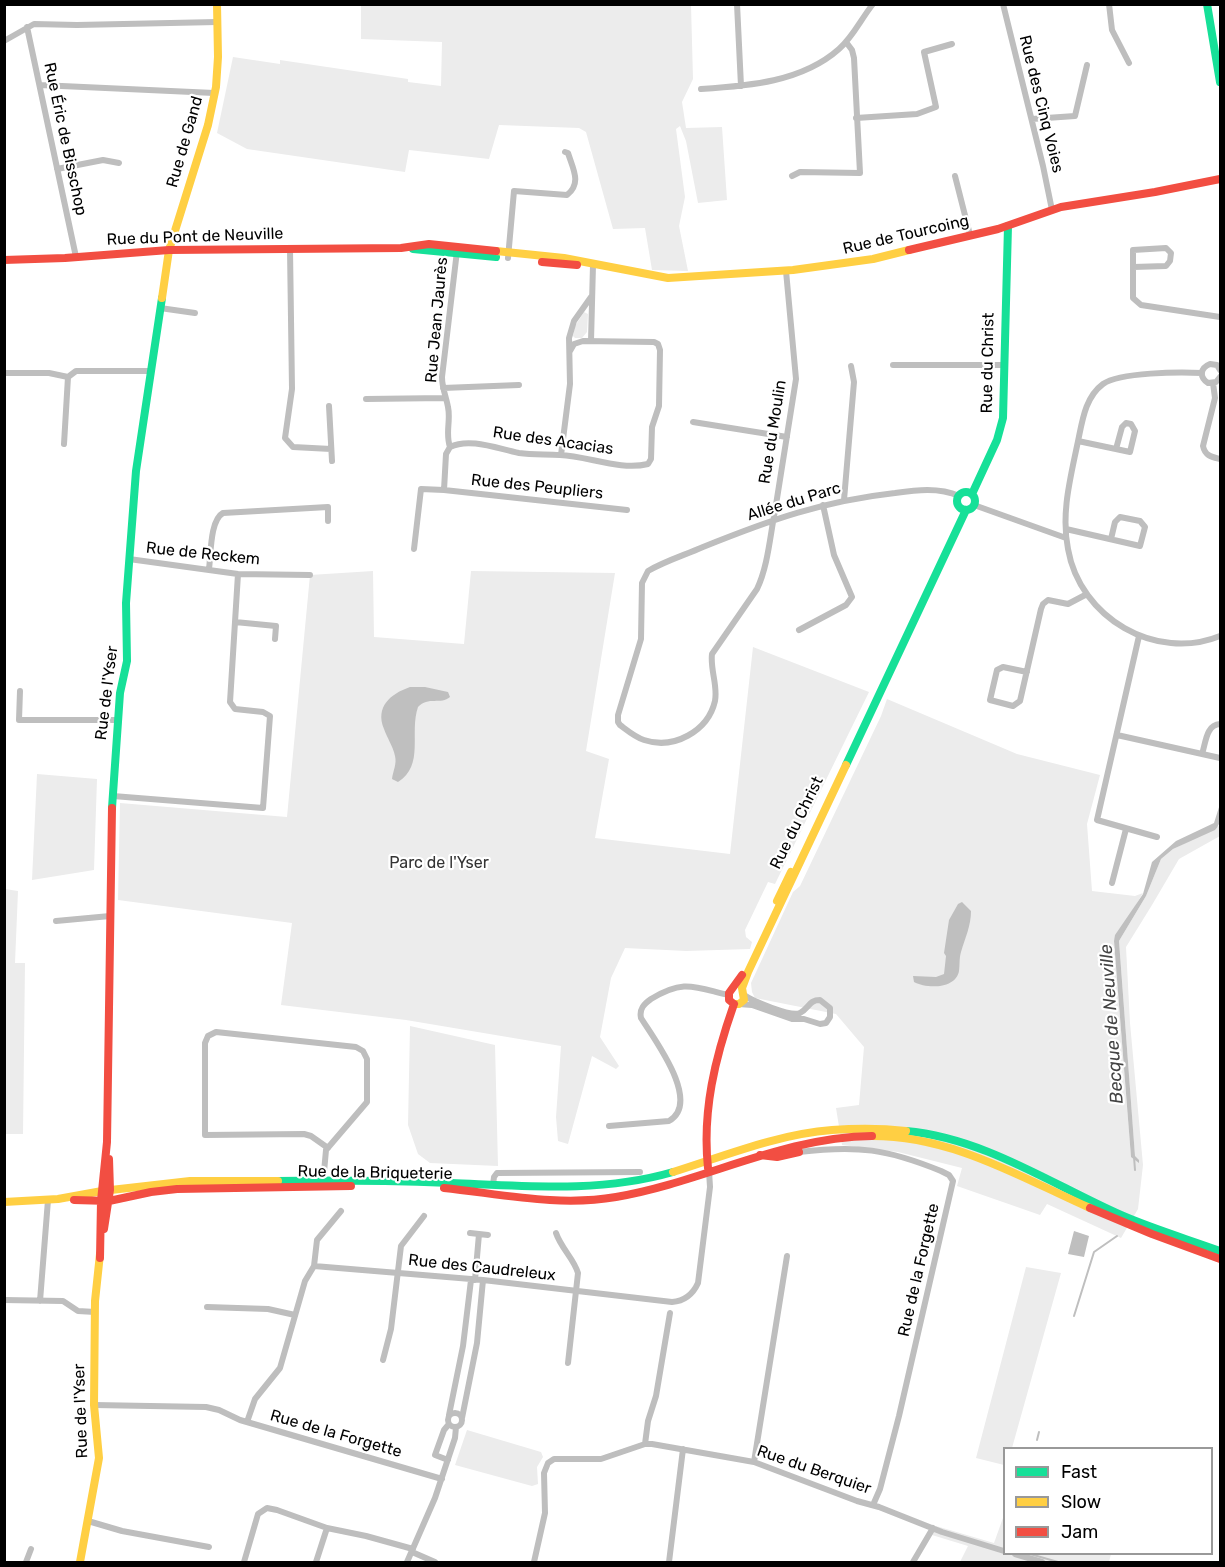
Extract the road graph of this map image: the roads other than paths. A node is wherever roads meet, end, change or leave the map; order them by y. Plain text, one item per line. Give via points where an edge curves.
1 (217, 4) edge
2 (737, 4) edge
3 (873, 4) edge
4 (1003, 4) edge
5 (1109, 4) edge
6 (1207, 4) edge
7 (217, 22) junction
8 (27, 27) junction
9 (4, 41) edge
10 (846, 42) junction
11 (952, 44) dead end
12 (1129, 63) dead end
13 (1087, 65) dead end
14 (1221, 82) edge
15 (40, 85) junction
16 (741, 86) junction
17 (701, 89) dead end
18 (214, 93) junction
19 (856, 118) junction
20 (1032, 119) junction
21 (566, 152) dead end
22 (119, 163) dead end
23 (57, 170) junction
24 (792, 176) dead end
25 (955, 176) dead end
26 (1221, 179) edge
27 (1052, 210) junction
28 (1008, 226) junction
29 (970, 235) junction
30 (386, 248) joint
31 (290, 249) junction
32 (169, 250) junction
33 (457, 251) junction
34 (508, 256) junction
35 (76, 257) junction
36 (4, 260) edge
37 (593, 265) junction
38 (1133, 267) junction
39 (786, 271) junction
40 (591, 297) junction
41 (160, 308) junction
42 (195, 313) dead end
43 (1221, 317) edge
44 (591, 341) junction
45 (570, 351) junction
46 (1221, 358) edge
47 (893, 365) dead end
48 (1005, 365) junction
49 (851, 366) dead end
50 (1219, 367) edge
51 (151, 371) junction
52 (4, 372) edge
53 (1202, 373) junction
54 (68, 377) junction
55 (1221, 377) edge
56 (1213, 383) junction
57 (519, 385) dead end
58 (443, 388) junction
59 (366, 399) dead end
60 (445, 399) junction
61 (329, 406) dead end
62 (693, 422) dead end
63 (788, 437) junction
64 (1078, 441) junction
65 (64, 444) dead end
66 (450, 447) junction
67 (331, 449) junction
68 (1116, 449) junction
69 (561, 454) junction
70 (1221, 459) edge
71 (332, 460) dead end
72 (444, 490) junction
73 (972, 494) junction
74 (958, 496) junction
75 (844, 500) junction
76 (822, 504) junction
77 (975, 505) junction
78 (627, 510) dead end
79 (966, 510) junction
80 (773, 519) junction
81 (328, 521) dead end
82 (1066, 529) junction
83 (1066, 538) junction
84 (1111, 539) junction
85 (414, 549) dead end
86 (129, 560) junction
87 (209, 569) junction
88 (238, 574) junction
89 (310, 575) dead end
90 (1087, 594) junction
91 (235, 622) junction
92 (799, 630) dead end
93 (1139, 636) junction
94 (1221, 636) edge
95 (274, 639) dead end
96 (890, 670) junction
97 (1027, 672) junction
98 (20, 691) dead end
99 (118, 720) junction
100 (1221, 724) edge
101 (620, 725) joint
102 (1117, 735) junction
103 (1202, 754) junction
104 (1221, 758) edge
105 (113, 796) junction
106 (1126, 829) junction
107 (1157, 837) dead end
108 (1112, 883) dead end
109 (110, 916) junction
110 (56, 921) dead end
111 (731, 992) junction
112 (743, 993) junction
113 (736, 1004) junction
114 (609, 1126) dead end
115 (831, 1130) junction
116 (805, 1134) junction
117 (814, 1140) junction
118 (328, 1148) junction
119 (816, 1150) junction
120 (799, 1152) joint
121 (757, 1155) junction
122 (708, 1167) junction
123 (640, 1172) dead end
124 (323, 1184) junction
125 (493, 1185) junction
126 (467, 1190) junction
127 (106, 1191) junction
128 (504, 1195) junction
129 (58, 1199) junction
130 (48, 1200) junction
131 (105, 1201) junction
132 (4, 1202) edge
133 (341, 1210) dead end
134 (424, 1216) dead end
135 (1121, 1218) junction
136 (470, 1233) dead end
137 (556, 1233) dead end
138 (479, 1234) junction
139 (488, 1234) dead end
140 (1221, 1251) edge
141 (787, 1256) dead end
142 (1221, 1259) edge
143 (314, 1266) junction
144 (397, 1273) junction
145 (476, 1280) junction
146 (577, 1292) junction
147 (4, 1300) edge
148 (40, 1301) junction
149 (207, 1307) dead end
150 (95, 1312) junction
151 (670, 1313) dead end
152 (295, 1315) junction
153 (383, 1360) dead end
154 (568, 1363) dead end
155 (94, 1405) junction
156 (449, 1415) junction
157 (462, 1418) junction
158 (247, 1422) junction
159 (452, 1426) junction
160 (645, 1444) junction
161 (683, 1449) junction
162 (448, 1460) junction
163 (754, 1462) junction
164 (442, 1479) junction
165 (873, 1505) junction
166 (88, 1521) junction
167 (327, 1528) junction
168 (933, 1528) junction
169 (209, 1548) dead end
170 (31, 1549) dead end
171 (1003, 1550) edge
172 (412, 1551) junction
173 (1018, 1555) edge
174 (26, 1563) edge
175 (80, 1563) edge
176 (244, 1563) edge
177 (316, 1563) edge
178 (407, 1563) edge
179 (435, 1563) edge
180 (534, 1563) edge
181 (669, 1563) edge
182 (913, 1563) edge
183 (1042, 1563) edge

1 - 7 street, Rue de Gand
2 - 16 street
3 - 10 street
4 - 20 street, Rue des Cinq Voies
5 - 12 street via 1112,30
6 - 14 street
7 - 8 street
7 - 18 street, Rue de Gand
8 - 9 street
8 - 15 street, Rue Éric de Bisschop
10 - 16 street via 810,67
10 - 19 street via 854,58
11 - 19 street via 924,52 936,107 917,114
13 - 20 street via 1075,116
15 - 18 street
15 - 23 street, Rue Éric de Bisschop
16 - 17 street
18 - 32 street, Rue de Gand
19 - 24 street via 860,172 800,172
20 - 27 street, Rue des Cinq Voies
21 - 34 street via 576,178 575,187 567,195 514,191
22 - 23 street via 99,160
23 - 35 street, Rue Éric de Bisschop
25 - 29 street
26 - 27 street, Rue de Tourcoing
27 - 28 street, Rue de Tourcoing
28 - 29 street, Rue de Tourcoing
28 - 48 street, Rue du Christ
29 - 39 street, Rue de Tourcoing via 859,262
30 - 31 street, Rue du Pont de Neuville
30 - 33 street, Rue de Tourcoing
31 - 32 street, Rue du Pont de Neuville
31 - 67 street via 292,389 285,438 293,447
32 - 35 street, Rue du Pont de Neuville
32 - 41 street, Rue de l'Yser
33 - 34 street, Rue de Tourcoing
33 - 58 street, Rue Jean Jaurès
34 - 37 street, Rue de Tourcoing
35 - 36 street, Rue du Pont de Neuville
37 - 39 street, Rue de Tourcoing via 677,278
37 - 40 street
38 - 38 street via 1166,266 1171,253 1166,248 1132,250
38 - 43 street via 1133,298 1138,304
39 - 63 street, Rue du Moulin via 796,379
40 - 44 street
40 - 45 street via 573,324
41 - 42 street
41 - 51 street, Rue de l'Yser
44 - 45 street via 578,342
44 - 69 street, Rue des Acacias via 658,344 659,406 652,427 651,459 644,465 623,464
45 - 69 street
46 - 50 street
47 - 48 street
48 - 73 street, Rue du Christ via 1002,425
49 - 75 street via 854,378
50 - 53 street via 1207,364
51 - 54 street via 76,371
51 - 86 street, Rue de l'Yser via 136,471
52 - 54 street
53 - 56 street via 1204,380
53 - 64 street via 1127,376 1108,381 1089,401
54 - 65 street
55 - 56 street
56 - 70 street via 1215,398 1204,451
57 - 58 street
58 - 60 street, Rue Jean Jaurès
59 - 60 street
60 - 66 street, Rue Jean Jaurès
61 - 67 street
62 - 63 street
63 - 80 street, Rue du Moulin
64 - 68 street
64 - 82 street via 1068,490
66 - 69 street, Rue des Acacias via 474,444 525,454
66 - 72 street, Rue Jean Jaurès
67 - 71 street
68 - 68 street via 1122,427 1131,424 1135,431 1130,452
72 - 78 street, Rue des Peupliers
72 - 85 street via 421,489
73 - 74 street
73 - 77 street
74 - 75 street, Allée du Parc via 919,490
74 - 79 street via 958,504
75 - 76 street, Allée du Parc
76 - 80 street, Allée du Parc
76 - 92 street via 834,555 852,597 846,605
77 - 79 street
77 - 83 street
79 - 96 street, Rue du Christ
80 - 101 street, Allée du Parc via 645,574 642,634 618,715
80 - 101 street, Rue du Moulin via 757,590 712,654 716,695 702,723 684,738 661,742 644,740
81 - 87 street via 328,507 223,513 214,524
82 - 83 street
82 - 84 street
83 - 90 street via 1075,573
84 - 84 street via 1120,517 1140,521 1145,527 1140,546
86 - 87 street, Rue de Reckem
86 - 99 street, Rue de l'Yser via 128,661
87 - 88 street, Rue de Reckem
88 - 89 street, Rue de Reckem
88 - 91 street
90 - 93 street via 1113,620
90 - 97 street via 1068,604 1048,600 1043,604
91 - 95 street via 276,626
91 - 105 street via 230,705 237,710 266,712 270,718 263,808
93 - 94 street via 1163,643 1191,644
93 - 102 street
96 - 111 street, Rue du Christ via 877,690 740,981
96 - 112 street, Rue du Christ via 743,982
97 - 97 street via 1000,668 995,673 990,700 1016,706
98 - 99 street via 18,720
99 - 105 street, Rue de l'Yser
100 - 103 street via 1210,728
102 - 103 street
102 - 106 street via 1097,820
103 - 104 street
105 - 109 street, Rue de l'Yser
106 - 107 street
106 - 108 street
109 - 110 street
109 - 127 street, Rue de l'Yser
111 - 112 street via 738,989
111 - 113 street via 729,1000
111 - 114 street via 680,986 644,1004 641,1018 678,1079 680,1109 669,1121
112 - 113 street via 744,1000
112 - 113 street via 754,1001 793,1014 820,1000 830,1008 831,1017 820,1024 749,1004
113 - 122 street via 720,1046 709,1094
115 - 116 street
115 - 117 street
115 - 135 street via 893,1129 961,1141 996,1154
116 - 117 street
116 - 122 street via 762,1144
117 - 119 street
117 - 121 street
117 - 135 street via 848,1135 884,1136 958,1148
118 - 118 street via 367,1102 367,1059 363,1051 356,1047 216,1032 208,1036 205,1135 304,1134
118 - 124 street
119 - 120 street, Rue de la Forgette
119 - 165 street, Rue de la Forgette via 877,1150 927,1165 952,1181 899,1416
120 - 121 street via 777,1157
121 - 122 street
122 - 125 street, Rue de la Briqueterie via 602,1185
122 - 128 street, Rue de la Briqueterie via 640,1192 600,1200 558,1201
122 - 146 street, Rue des Caudreleux via 710,1187 699,1279 692,1294 672,1302
123 - 125 street via 497,1173
124 - 125 street, Rue de la Briqueterie
124 - 126 street, Rue de la Briqueterie
124 - 127 street, Rue de la Briqueterie via 184,1182
124 - 131 street, Rue de la Briqueterie via 177,1189
125 - 126 street
125 - 128 street
126 - 128 street, Rue de la Briqueterie
127 - 129 street, Rue de la Briqueterie
127 - 131 street, Rue de l'Yser
129 - 130 street
129 - 131 street, Rue de la Briqueterie
130 - 132 street
130 - 148 street
131 - 150 street, Rue de l'Yser
133 - 143 street via 317,1240
134 - 144 street via 402,1243
135 - 140 street
135 - 142 street
136 - 138 street
137 - 146 street via 578,1270
138 - 139 street
138 - 145 street
141 - 163 street
143 - 144 street, Rue des Caudreleux
143 - 152 street
144 - 145 street, Rue des Caudreleux
144 - 153 street
145 - 146 street, Rue des Caudreleux
145 - 156 street
145 - 157 street via 477,1343
146 - 154 street
147 - 148 street
148 - 150 street via 63,1301 78,1311
149 - 152 street via 268,1309
150 - 155 street, Rue de l'Yser
151 - 160 street
152 - 158 street via 278,1372 255,1399
155 - 158 street, Rue de la Forgette via 206,1407
155 - 166 street, Rue de l'Yser via 99,1458
156 - 157 street via 457,1413
156 - 159 street
157 - 159 street via 460,1424
158 - 164 street, Rue de la Forgette
159 - 162 street via 455,1438
159 - 162 street via 444,1430 435,1455
160 - 161 street, Rue du Berquier
160 - 180 street, Rue du Berquier via 601,1459 548,1462 544,1473 545,1513
161 - 163 street, Rue du Berquier
161 - 181 street
162 - 164 street
163 - 165 street, Rue du Berquier
164 - 172 street
165 - 168 street, Rue du Berquier
166 - 169 street
166 - 175 street, Rue de l'Yser
167 - 172 street
167 - 176 street via 278,1510 264,1509 256,1519
167 - 177 street
168 - 171 street, Rue du Berquier
168 - 182 street
170 - 174 street
172 - 178 street
172 - 179 street
173 - 183 street

